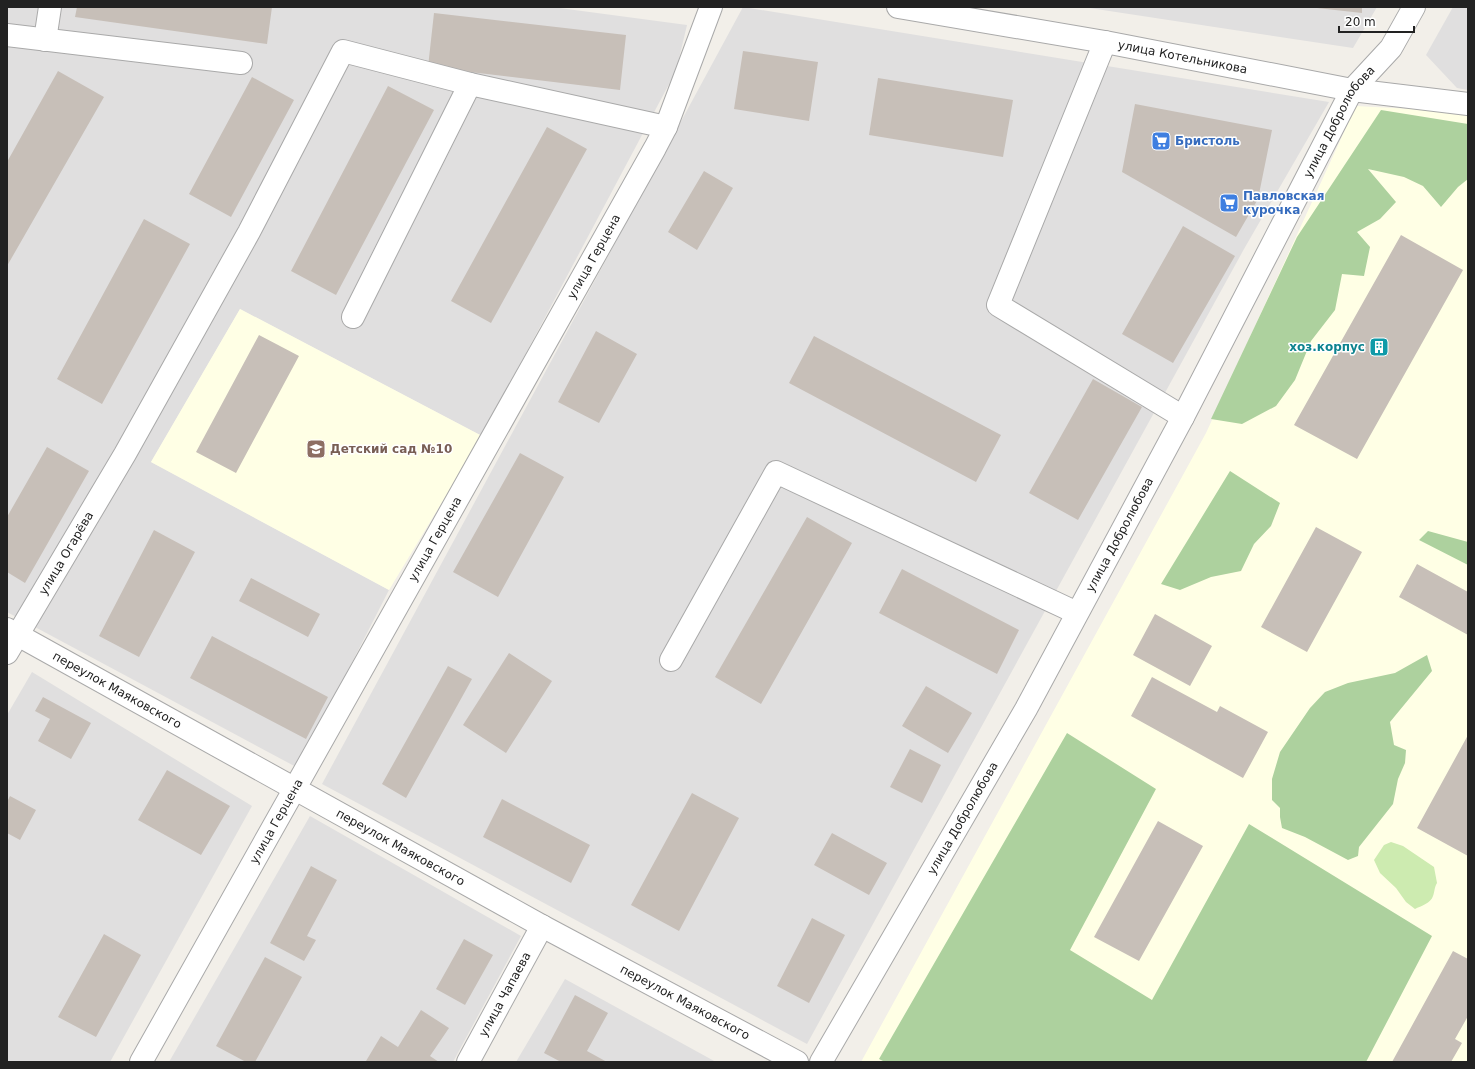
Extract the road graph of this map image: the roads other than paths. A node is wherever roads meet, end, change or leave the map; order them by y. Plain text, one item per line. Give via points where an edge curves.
1 (50, 7) edge
2 (711, 7) edge
3 (898, 7) edge
4 (1414, 7) edge
5 (7, 35) edge
6 (45, 40) junction
7 (1105, 42) junction
8 (241, 64) dead end
9 (470, 84) junction
10 (1352, 90) junction
11 (1468, 104) edge
12 (666, 127) junction
13 (353, 317) dead end
14 (1183, 417) junction
15 (1077, 612) junction
16 (12, 632) edge
17 (7, 654) edge
18 (671, 660) dead end
19 (294, 788) junction
20 (542, 926) junction
21 (141, 1062) edge
22 (468, 1062) edge
23 (797, 1062) edge
24 (821, 1062) edge

1 - 6 street
2 - 12 street, улица Герцена
3 - 7 street, улица Котельникова
4 - 10 street, улица Добролюбова via 1391,48
5 - 6 street
6 - 8 street
7 - 10 street, улица Котельникова
7 - 14 street via 998,305
9 - 12 street
9 - 13 street
9 - 16 street, улица Огарёва via 343,51 249,232 125,454
10 - 11 street, улица Котельникова
10 - 14 street, улица Добролюбова
12 - 19 street, улица Герцена
14 - 15 street, улица Добролюбова
15 - 18 street via 776,472
15 - 24 street, улица Добролюбова via 1026,708
16 - 17 street, улица Огарёва
16 - 19 street, переулок Маяковского
19 - 20 street, переулок Маяковского
19 - 21 street, улица Герцена
20 - 22 street, улица Чапаева
20 - 23 street, переулок Маяковского

